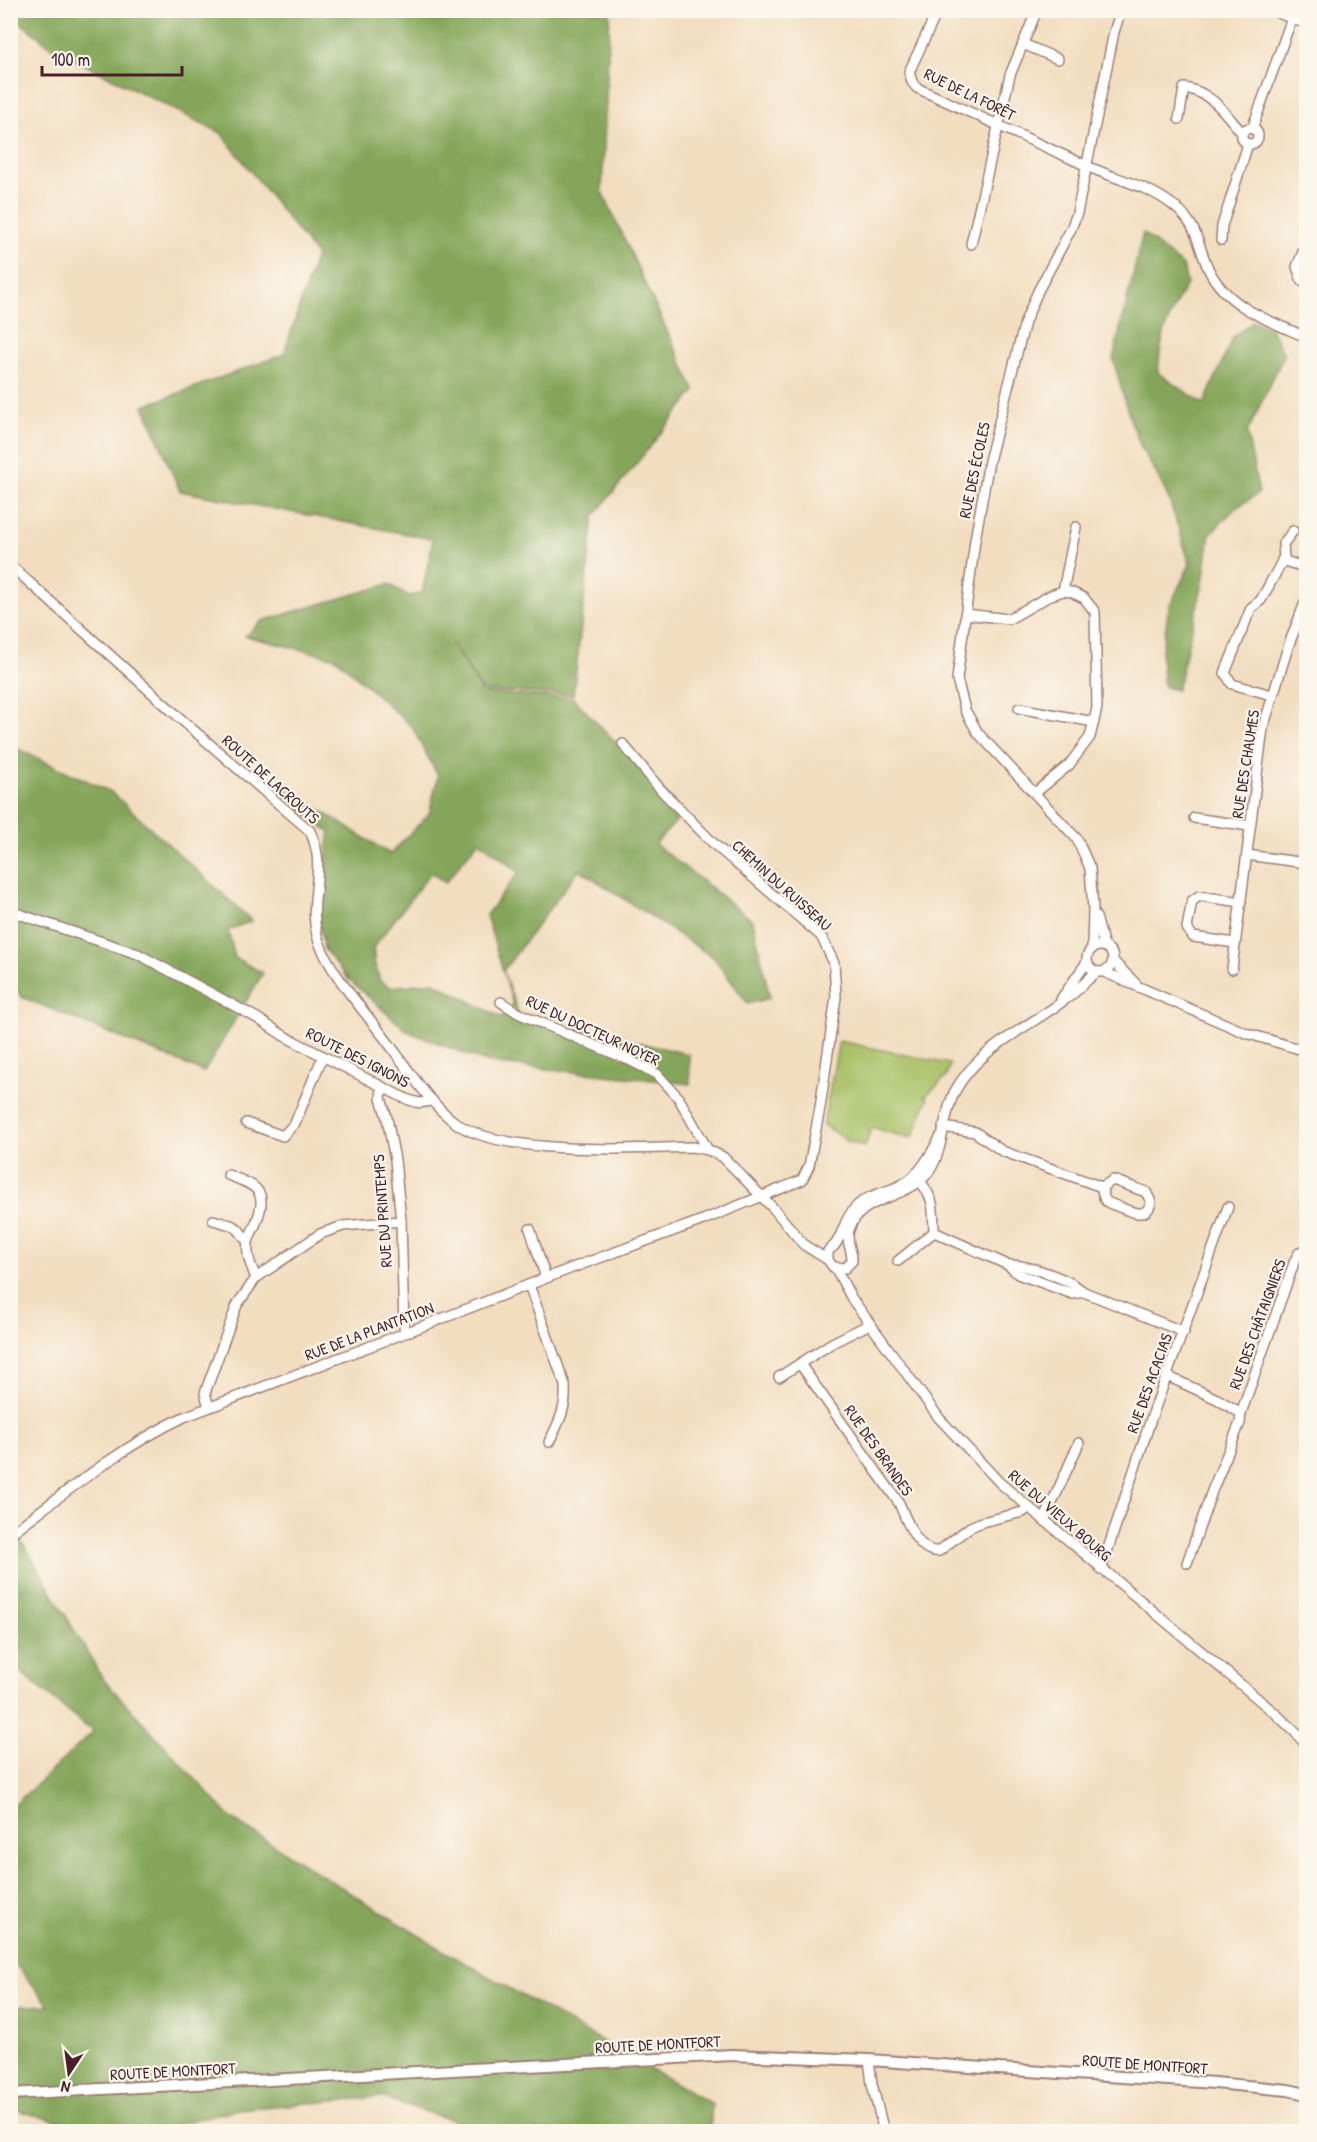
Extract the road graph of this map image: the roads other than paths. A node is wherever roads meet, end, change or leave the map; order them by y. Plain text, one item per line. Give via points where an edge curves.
1 (938, 10) edge
2 (1037, 10) edge
3 (1121, 10) edge
4 (1271, 10) edge
5 (1292, 18) junction
6 (1306, 24) edge
7 (1023, 44) junction
8 (1058, 59) dead end
9 (1179, 119) dead end
10 (999, 125) junction
11 (1252, 129) junction
12 (1242, 133) junction
13 (1248, 144) junction
14 (1087, 166) junction
15 (1221, 240) dead end
16 (971, 244) dead end
17 (1306, 244) edge
18 (1302, 281) dead end
19 (1306, 337) edge
20 (1076, 527) dead end
21 (1293, 531) dead end
22 (1282, 560) junction
23 (10, 565) edge
24 (1306, 568) edge
25 (1063, 591) junction
26 (1306, 600) edge
27 (965, 615) junction
28 (1272, 695) junction
29 (1019, 708) dead end
30 (1094, 722) junction
31 (623, 744) dead end
32 (1035, 793) junction
33 (1194, 818) dead end
34 (1250, 826) junction
35 (1247, 855) junction
36 (1306, 863) edge
37 (1241, 902) junction
38 (1093, 909) junction
39 (10, 910) edge
40 (1235, 943) junction
41 (1104, 946) junction
42 (1092, 948) junction
43 (1087, 962) junction
44 (1113, 962) junction
45 (1232, 969) dead end
46 (1101, 972) junction
47 (1140, 988) junction
48 (501, 1002) dead end
49 (1054, 1008) junction
50 (1306, 1051) edge
51 (323, 1056) junction
52 (382, 1087) junction
53 (432, 1100) junction
54 (246, 1124) dead end
55 (942, 1132) junction
56 (708, 1150) junction
57 (228, 1176) dead end
58 (918, 1178) junction
59 (1102, 1187) junction
60 (760, 1196) junction
61 (1228, 1207) dead end
62 (213, 1220) dead end
63 (401, 1221) junction
64 (530, 1230) dead end
65 (934, 1232) junction
66 (248, 1242) junction
67 (832, 1247) junction
68 (849, 1248) junction
69 (1306, 1249) edge
70 (812, 1251) junction
71 (828, 1260) junction
72 (898, 1261) dead end
73 (848, 1267) junction
74 (836, 1269) junction
75 (256, 1278) junction
76 (546, 1278) junction
77 (529, 1284) junction
78 (852, 1299) junction
79 (870, 1324) junction
80 (1184, 1332) junction
81 (405, 1333) junction
82 (800, 1364) junction
83 (1167, 1376) junction
84 (779, 1377) dead end
85 (208, 1407) junction
86 (1241, 1413) junction
87 (549, 1442) dead end
88 (1079, 1443) dead end
89 (1028, 1508) junction
90 (1044, 1521) junction
91 (10, 1534) edge
92 (1187, 1563) dead end
93 (1101, 1570) junction
94 (1306, 1745) edge
95 (869, 2060) junction
96 (10, 2094) edge
97 (1306, 2094) edge
98 (884, 2132) edge

1 - 10 street, RUE DE LA FORÊT via 909,72 912,82 917,88
2 - 7 street
3 - 14 street, RUE DES ÉCOLES
4 - 5 street
5 - 6 street
5 - 11 street
7 - 8 street
7 - 10 street via 1010,75
9 - 12 street via 1184,88 1198,90 1215,102
10 - 14 street, RUE DE LA FORÊT
10 - 16 street
11 - 12 street
11 - 13 street via 1257,138
12 - 13 street via 1242,140
13 - 15 street
14 - 19 street, RUE DE LA FORÊT via 1140,186 1176,207 1197,234 1208,268 1233,302
14 - 27 street, RUE DES ÉCOLES via 1071,228 1025,322 989,460
17 - 18 street via 1298,267
20 - 25 street
21 - 22 street via 1283,544
22 - 24 street
22 - 28 street via 1261,600 1251,608 1225,673 1232,684
23 - 53 street, ROUTE DE LACROUTS via 310,831 319,859 313,912 322,950
25 - 27 street via 1009,619
25 - 30 street via 1084,598 1095,612
26 - 28 street, RUE DES CHAUMES
27 - 32 street, RUE DES ÉCOLES via 957,679 965,710 978,733
28 - 34 street, RUE DES CHAUMES via 1263,728
29 - 30 street
30 - 32 street via 1090,737 1069,765
31 - 60 street, CHEMIN DU RUISSEAU via 715,845 821,936 834,963 836,997 809,1166 802,1180
32 - 38 street, RUE DES ÉCOLES via 1077,839 1090,868
33 - 34 street
34 - 35 street, RUE DES CHAUMES
35 - 36 street
35 - 37 street, RUE DES CHAUMES
37 - 40 street, RUE DES CHAUMES
37 - 40 street via 1199,896 1192,901 1187,928 1193,937
38 - 41 street, RUE DES ÉCOLES
38 - 42 street, RUE DES ÉCOLES
39 - 51 street, ROUTE DES IGNONS via 138,954
40 - 45 street, RUE DES CHAUMES
41 - 42 street
41 - 44 street via 1113,954
42 - 43 street
43 - 46 street
43 - 49 street
44 - 46 street
44 - 47 street
46 - 47 street
46 - 49 street
47 - 50 street via 1246,1034
48 - 56 street, RUE DU DOCTEUR NOYER via 657,1074 678,1097
49 - 55 street via 974,1066 952,1098
51 - 52 street, ROUTE DES IGNONS
51 - 54 street via 295,1123 283,1136
52 - 53 street, ROUTE DES IGNONS via 415,1103
52 - 63 street, RUE DU PRINTEMPS
53 - 56 street via 458,1125 494,1138 570,1148
55 - 58 street via 933,1166
55 - 59 street via 975,1132 1002,1151
56 - 60 street via 723,1157
57 - 66 street via 250,1183 259,1191 262,1201
58 - 65 street via 932,1199
58 - 67 street via 858,1204
58 - 68 street via 902,1193 861,1211 849,1230
59 - 59 street via 1117,1180 1146,1192 1150,1206 1137,1214 1109,1203
60 - 70 street
60 - 76 street, RUE DE LA PLANTATION
61 - 80 street, RUE DES ACACIAS
62 - 66 street via 238,1229
63 - 75 street via 343,1226 320,1234
63 - 81 street, RUE DU PRINTEMPS
64 - 76 street
65 - 72 street
65 - 80 street via 1008,1265 1018,1274 1073,1294 1084,1292
66 - 75 street via 248,1260
67 - 68 street via 842,1244
67 - 70 street
67 - 71 street
68 - 73 street via 853,1257
69 - 86 street, RUE DES CHÂTAIGNIERS via 1295,1260
70 - 71 street
71 - 74 street
73 - 74 street
73 - 78 street
74 - 78 street, RUE DU VIEUX BOURG
75 - 85 street via 237,1305 205,1393
76 - 77 street, RUE DE LA PLANTATION
77 - 81 street, RUE DE LA PLANTATION
77 - 87 street via 565,1385 564,1408
78 - 79 street, RUE DU VIEUX BOURG
79 - 82 street
79 - 89 street, RUE DU VIEUX BOURG via 939,1418 1000,1484
80 - 83 street, RUE DES ACACIAS
81 - 85 street, RUE DE LA PLANTATION
82 - 84 street
82 - 89 street, RUE DES BRANDES via 899,1503 924,1549 939,1551 970,1527
83 - 86 street
83 - 93 street, RUE DES ACACIAS
85 - 91 street, RUE DE LA PLANTATION via 121,1452
86 - 92 street, RUE DES CHÂTAIGNIERS
88 - 90 street
89 - 90 street, RUE DU VIEUX BOURG
90 - 93 street, RUE DU VIEUX BOURG
93 - 94 street, RUE DU VIEUX BOURG via 1276,1714
95 - 96 main road, ROUTE DE MONTFORT via 732,2055
95 - 97 main road, ROUTE DE MONTFORT
95 - 98 street

